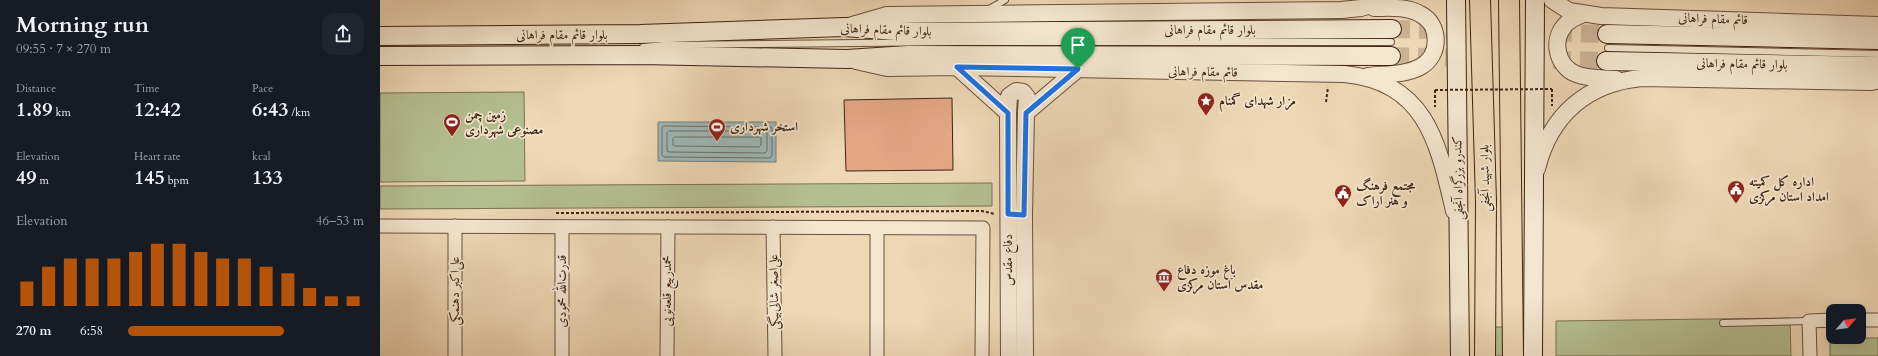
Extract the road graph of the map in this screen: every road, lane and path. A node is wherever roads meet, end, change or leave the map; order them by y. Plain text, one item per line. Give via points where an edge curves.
1 (1005, 0) edge
2 (1387, 0) edge
3 (1456, 0) edge
4 (1480, 0) edge
5 (1509, 0) edge
6 (1535, 0) edge
7 (1552, 0) edge
8 (1360, 8) junction
9 (980, 14) junction
10 (1583, 14) junction
11 (1878, 25) edge
12 (844, 27) junction
13 (380, 36) edge
14 (1878, 40) edge
15 (1391, 42) junction
16 (1607, 48) junction
17 (628, 49) dead end
18 (1878, 54) edge
19 (380, 56) edge
20 (847, 59) junction
21 (1878, 66) edge
22 (957, 67) junction
23 (1078, 69) junction
24 (1365, 76) junction
25 (1629, 79) junction
26 (1878, 80) edge
27 (1552, 106) dead end
28 (1435, 107) dead end
29 (1008, 113) junction
30 (1026, 113) junction
31 (1534, 186) junction
32 (554, 213) dead end
33 (1008, 214) junction
34 (380, 226) edge
35 (455, 226) junction
36 (562, 227) junction
37 (668, 227) junction
38 (773, 227) junction
39 (877, 228) junction
40 (1459, 234) junction
41 (1809, 320) junction
42 (1826, 320) edge
43 (1866, 320) edge
44 (1878, 320) edge
45 (1723, 323) dead end
46 (455, 356) edge
47 (562, 356) edge
48 (667, 356) edge
49 (774, 356) edge
50 (877, 356) edge
51 (982, 356) edge
52 (1009, 356) edge
53 (1026, 356) edge
54 (1460, 356) edge
55 (1485, 356) edge
56 (1513, 356) edge
57 (1533, 356) edge
58 (1810, 356) edge

1 - 9 lane
2 - 8 street
3 - 40 main road, کندرو بزرگراه آنجفی
4 - 55 main road, بلوار شهید آنجفی via 1486,201
5 - 56 main road, بلوار شهید آنجفی
6 - 31 main road
7 - 10 street, قائم مقام فراهانی via 1561,7
8 - 9 street
8 - 24 street via 1396,8 1420,14 1433,28 1436,40 1430,59 1419,67 1396,73
9 - 12 street via 887,15
10 - 11 street, قائم مقام فراهانی
10 - 25 street via 1566,24 1559,34 1558,54 1565,66 1582,76
12 - 13 main road, بلوار قائم مقام فراهانی via 640,34
12 - 15 main road, بلوار قائم مقام فراهانی via 910,32
14 - 16 main road, بلوار قائم مقام فراهانی
15 - 17 lane via 957,42 664,45
15 - 20 main road, بلوار قائم مقام فراهانی via 908,55
16 - 18 lane
16 - 21 main road, بلوار قائم مقام فراهانی
19 - 20 main road, بلوار قائم مقام فراهانی via 641,55
20 - 22 street, قائم مقام فراهانی via 887,68
22 - 23 street, قائم مقام فراهانی
22 - 29 street
23 - 24 street, قائم مقام فراهانی
23 - 30 street
24 - 40 street, قائم مقام فراهانی via 1396,90 1424,120 1441,156
25 - 26 street via 1667,77 1872,82
25 - 31 street via 1592,92 1571,107 1561,118 1546,142
27 - 28 path, bridge via 1552,89 1435,90
29 - 30 street, دفاع مقدس via 1008,96 1016,91 1023,92 1027,97
29 - 33 street, دفاع مقدس
30 - 53 street, دفاع مقدس
31 - 57 main road
32 - 33 path via 982,211
33 - 52 street, دفاع مقدس
34 - 35 street
35 - 36 street
35 - 46 street, علی‌اکبر دهنمکی
36 - 37 street
36 - 47 street, قدرت‌الله محمودی
37 - 38 street
37 - 48 street, محمدربیع قلعه‌نویی
38 - 39 street
38 - 49 street, علی‌اصغر شالی‌بیگی
39 - 50 street
39 - 51 street via 983,228
40 - 54 main road, کندرو بزرگراه آنجفی
41 - 42 street
41 - 45 lane
41 - 58 street
43 - 44 street

